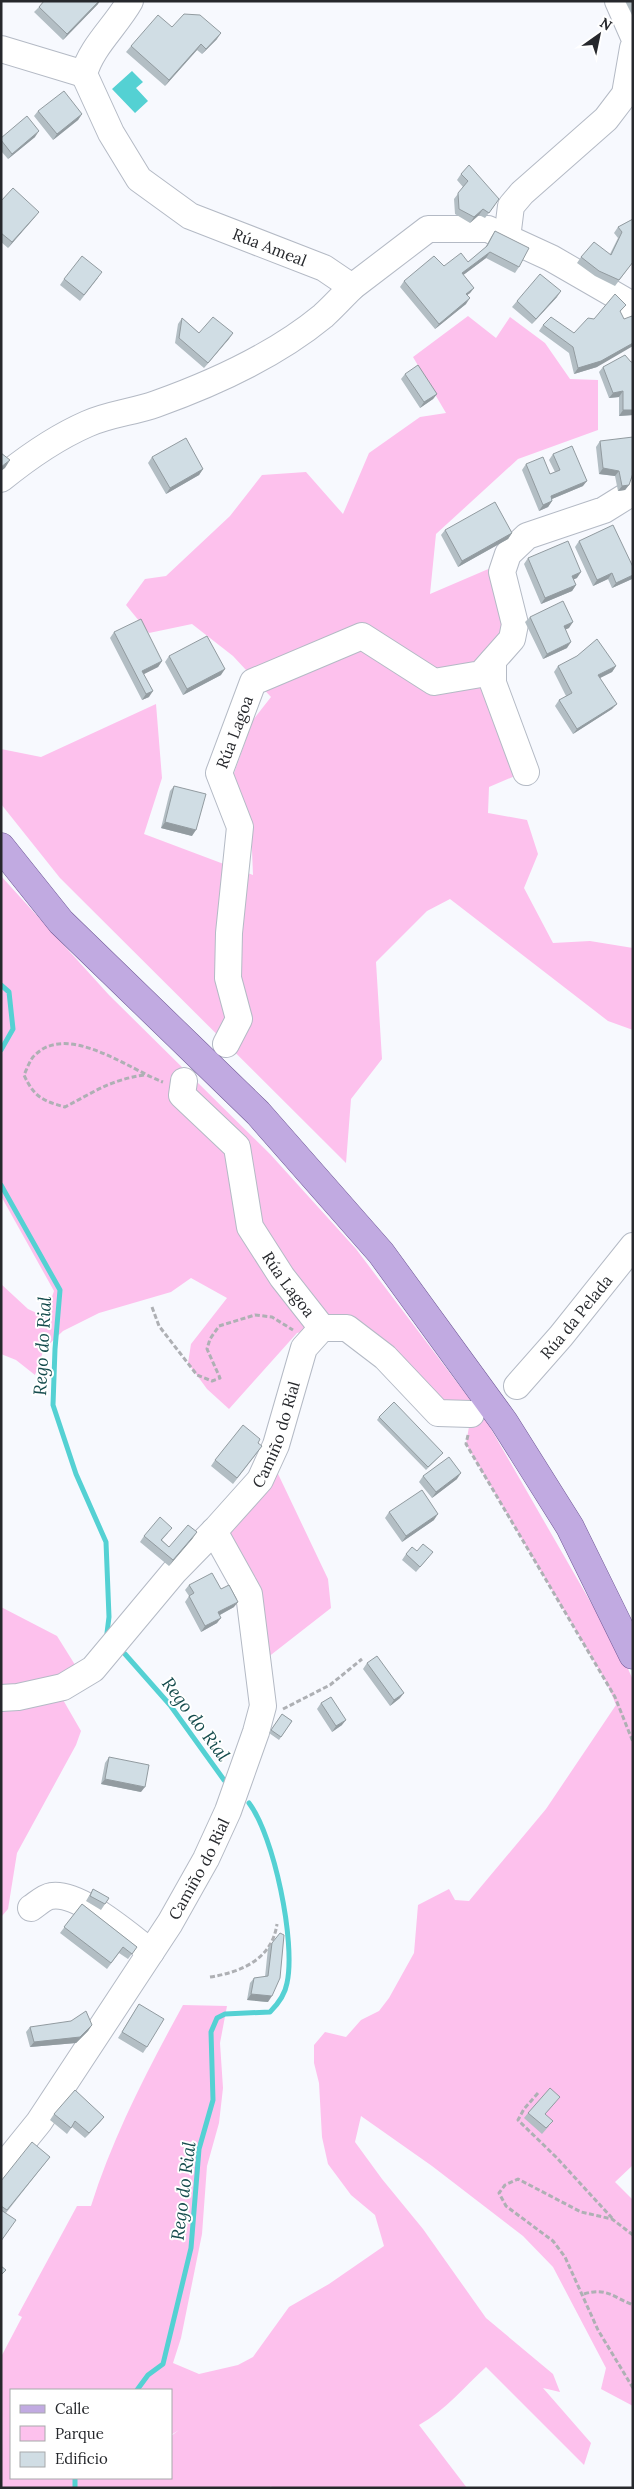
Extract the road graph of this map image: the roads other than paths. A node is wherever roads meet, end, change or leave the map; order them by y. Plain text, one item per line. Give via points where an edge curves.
1 (130, 1) edge
2 (618, 1) edge
3 (633, 35) edge
4 (633, 48) edge
5 (1, 49) edge
6 (84, 74) junction
7 (507, 238) junction
8 (352, 287) junction
9 (631, 306) edge
10 (1, 479) edge
11 (633, 492) edge
12 (493, 661) junction
13 (526, 772) dead end
14 (1, 847) edge
15 (226, 1044) dead end
16 (183, 1088) road end
17 (633, 1246) edge
18 (322, 1328) junction
19 (517, 1386) dead end
20 (471, 1414) road end
21 (214, 1531) junction
22 (633, 1654) edge
23 (1, 1698) edge
24 (31, 1908) dead end
25 (151, 1952) junction
26 (1, 2169) edge

1 - 6 street via 88,60
2 - 3 street
4 - 7 street via 625,94 606,119 511,206
5 - 6 street
6 - 8 street, Rúa Ameal via 111,133 139,179 190,216 324,268
7 - 8 street via 488,229 428,229
7 - 9 street via 551,258
8 - 10 street via 323,316 287,342 222,377 154,405 87,423 35,452
11 - 12 street, Rúa Lagoa via 604,510 527,536 508,554 502,572 515,624 512,639
12 - 13 street via 494,683
12 - 15 street, Rúa Lagoa via 481,674 434,682 362,636 252,682 219,773 240,827 228,978 239,1019
14 - 22 main road via 61,922 258,1113 381,1253 509,1430 570,1527
16 - 18 street, Rúa Lagoa via 237,1147 250,1227 282,1277
17 - 19 street, Rúa da Pelada
18 - 20 street, Rúa Lagoa via 347,1328 385,1357 438,1413
18 - 21 street, Camiño do Rial via 304,1348 276,1445 260,1480
21 - 23 street, Camiño do Rial via 174,1572 93,1669 63,1687
21 - 25 street, Camiño do Rial via 249,1594 263,1706 228,1811 206,1859
24 - 25 street via 50,1896 67,1897
25 - 26 street, Camiño do Rial via 39,2122

